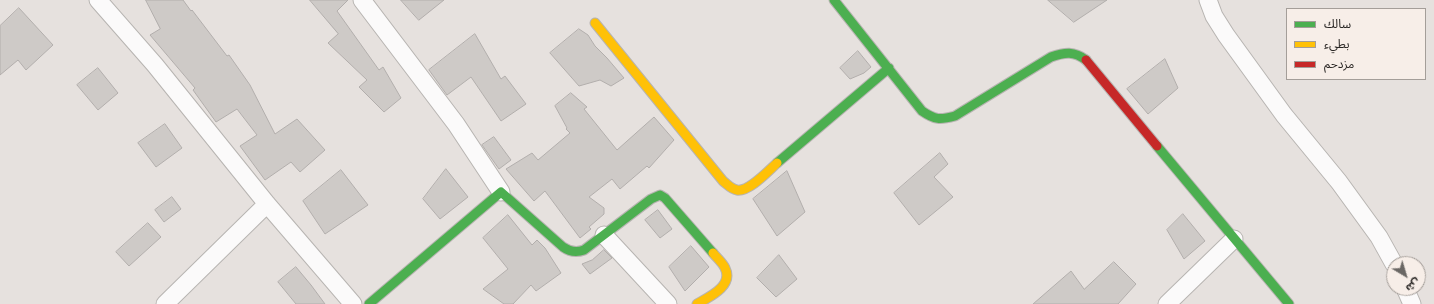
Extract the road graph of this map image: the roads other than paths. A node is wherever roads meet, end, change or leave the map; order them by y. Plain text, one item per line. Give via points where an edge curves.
1 (98, 0) edge
2 (362, 0) edge
3 (834, 0) edge
4 (1208, 0) edge
5 (595, 23) dead end
6 (889, 68) junction
7 (501, 192) junction
8 (267, 204) junction
9 (604, 235) junction
10 (1234, 239) junction
11 (1389, 256) edge
12 (165, 304) edge
13 (353, 304) edge
14 (369, 304) edge
15 (668, 304) edge
16 (697, 304) edge
17 (1167, 304) edge
18 (1289, 304) edge

1 - 8 street via 155,65
2 - 7 street via 456,124
3 - 6 street
4 - 11 street via 1226,35 1284,115 1339,182
5 - 6 street via 723,181 736,190 750,186
6 - 10 street via 922,111 932,118 942,120 955,116 1051,57 1072,51 1088,62
7 - 9 street via 570,252 584,250
7 - 14 street
8 - 12 street
8 - 13 street
9 - 15 street
9 - 16 street via 651,199 660,195 665,198 725,266 728,273 724,286
10 - 17 street
10 - 18 street

